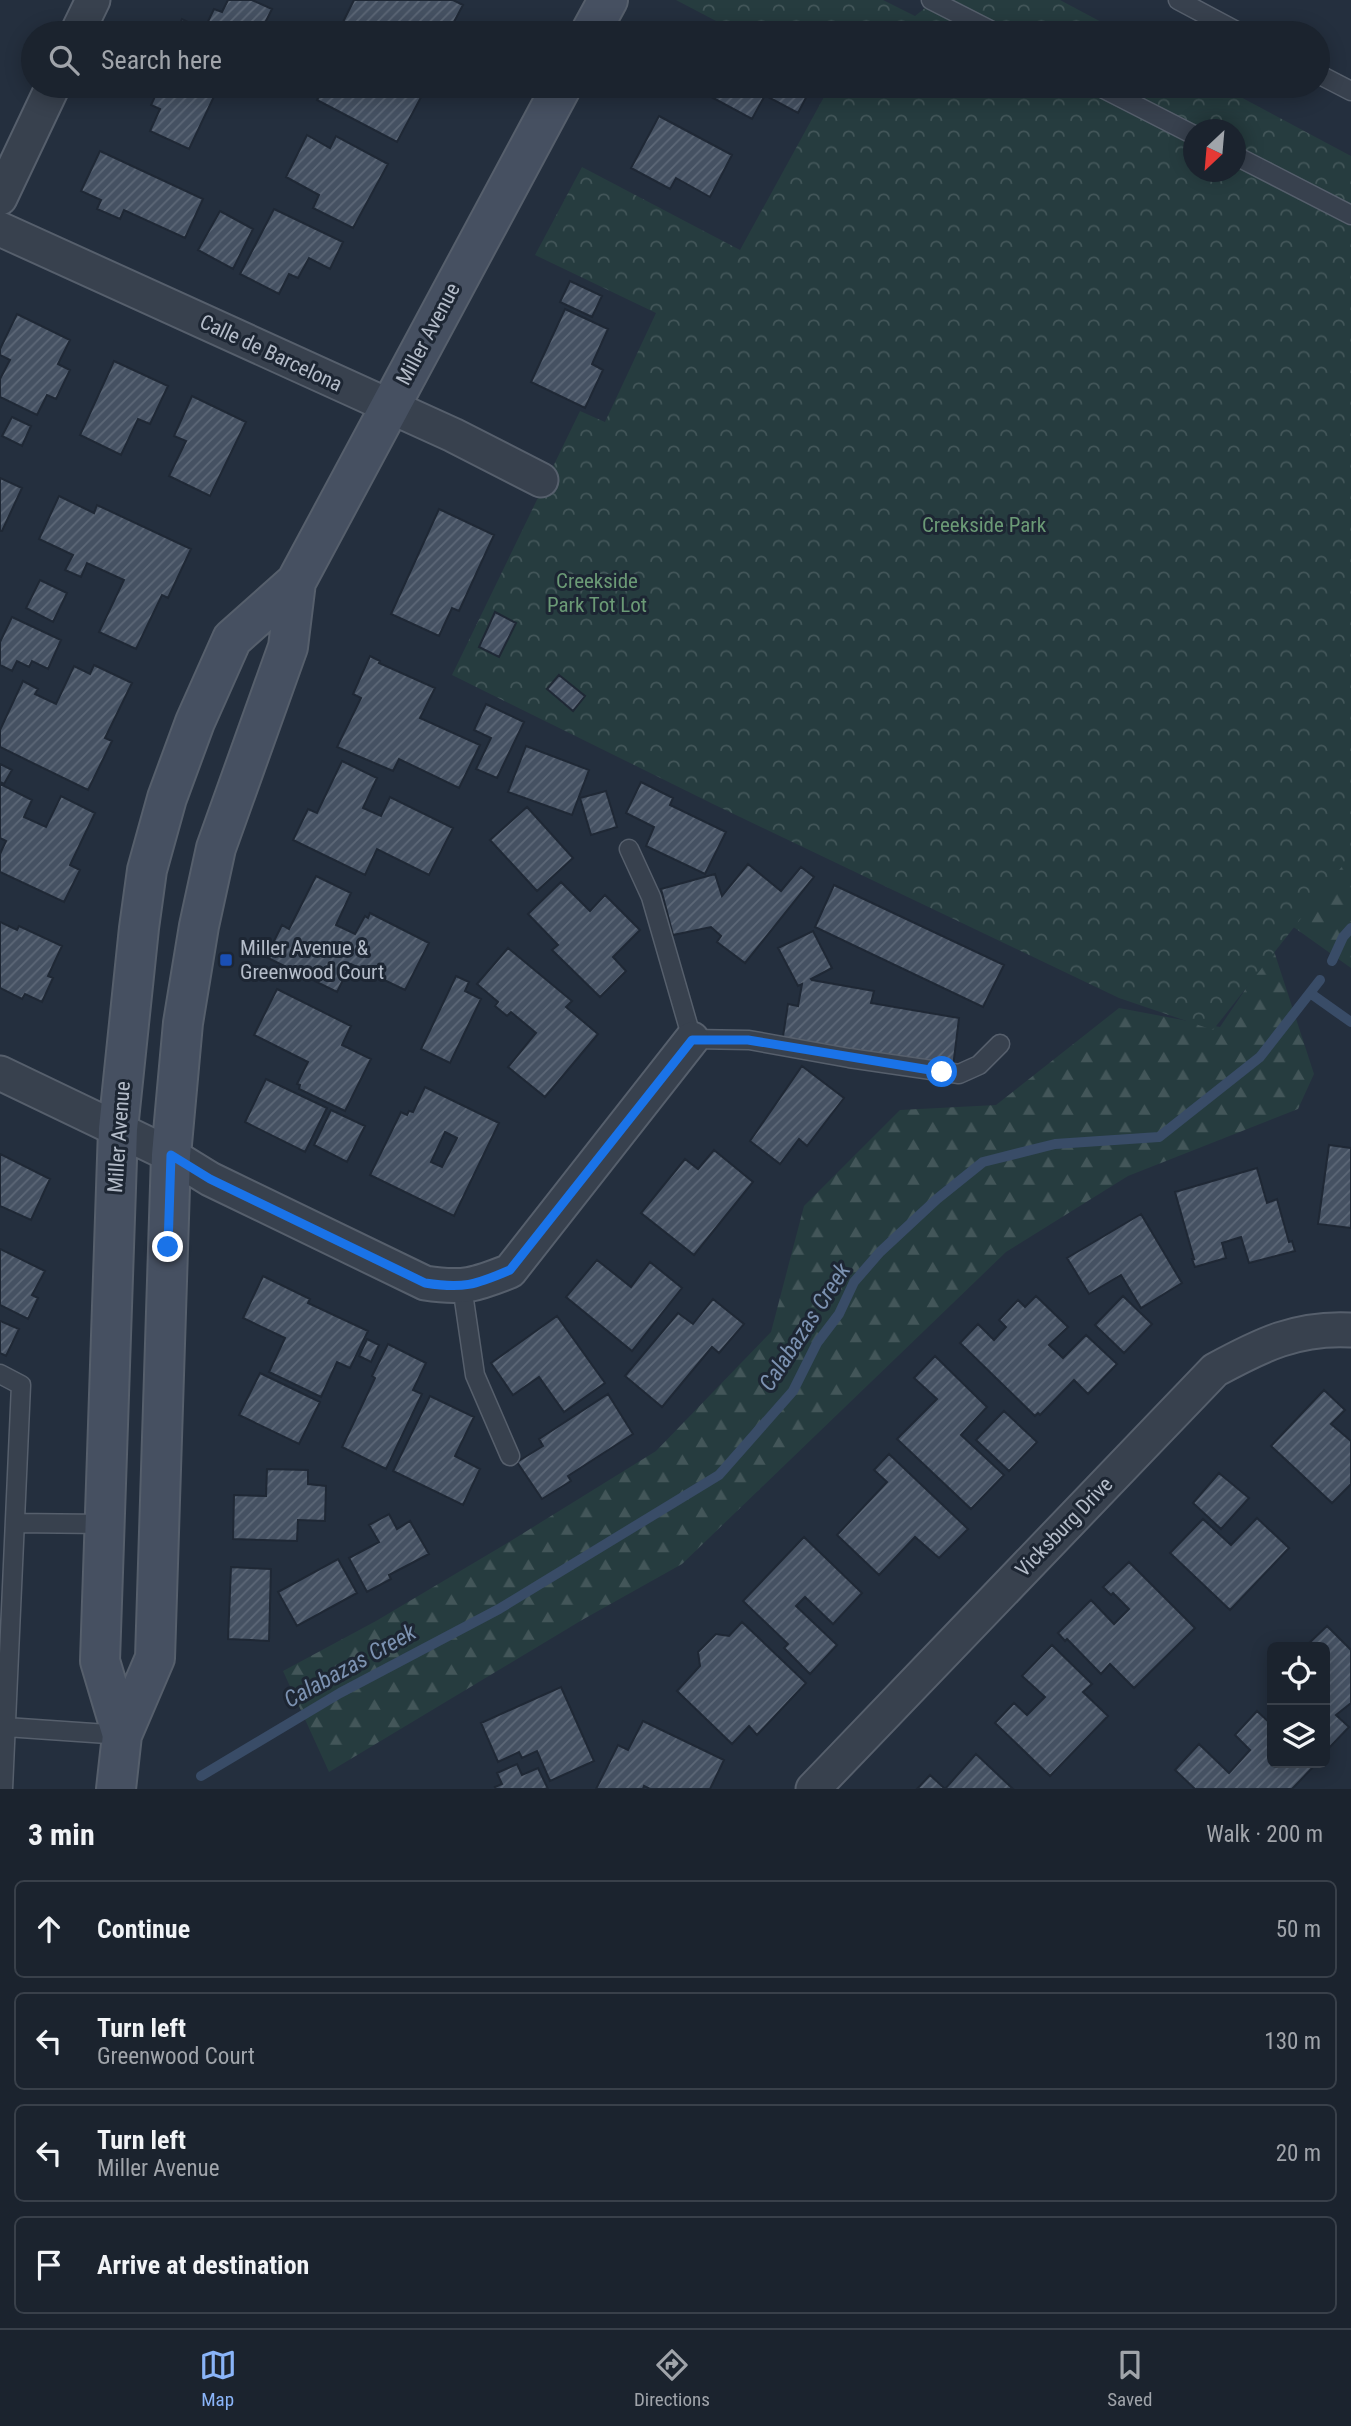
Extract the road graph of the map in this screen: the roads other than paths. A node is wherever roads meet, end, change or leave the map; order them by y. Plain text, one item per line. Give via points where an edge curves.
1 (93, 0) edge
2 (608, 0) edge
3 (930, 0) edge
4 (1178, 0) edge
5 (83, 21) edge
6 (597, 21) edge
7 (972, 21) edge
8 (1217, 21) edge
9 (1330, 80) edge
10 (1351, 91) edge
11 (47, 98) edge
12 (556, 98) edge
13 (1122, 98) edge
14 (1183, 129) edge
15 (1246, 161) edge
16 (0, 198) edge
17 (1351, 215) edge
18 (0, 229) edge
19 (389, 406) junction
20 (541, 480) dead end
21 (296, 582) junction
22 (629, 849) dead end
23 (692, 1040) junction
24 (1000, 1044) dead end
25 (0, 1073) edge
26 (118, 1129) junction
27 (171, 1155) junction
28 (462, 1286) junction
29 (1351, 1329) edge
30 (0, 1374) edge
31 (510, 1456) dead end
32 (15, 1523) junction
33 (104, 1524) junction
34 (6, 1727) junction
35 (121, 1735) junction
36 (3, 1789) edge
37 (116, 1789) edge
38 (813, 1789) edge

1 - 5 street
2 - 6 main road
3 - 7 lane
4 - 8 lane
9 - 10 lane
11 - 16 street
12 - 19 main road, Miller Avenue
13 - 14 lane
15 - 17 lane
18 - 19 street, Calle de Barcelona
19 - 20 street, Calle de Barcelona
19 - 21 main road, Miller Avenue
21 - 26 main road, Miller Avenue via 232,639 167,798 147,870
21 - 27 main road, Miller Avenue via 288,647 216,848 181,1036
22 - 23 lane via 651,897
23 - 24 lane via 748,1040 959,1074 979,1065
23 - 28 street via 510,1270
25 - 26 street
26 - 27 street
26 - 33 main road, Miller Avenue
27 - 28 street via 210,1179 425,1283
27 - 35 main road, Miller Avenue via 155,1658
28 - 31 lane via 475,1375
29 - 38 street, Vicksburg Drive via 1280,1338 1215,1370
30 - 32 lane via 21,1385
32 - 33 lane
32 - 34 lane
33 - 35 main road, Miller Avenue via 100,1661
34 - 35 lane
34 - 36 lane
35 - 37 main road, Miller Avenue

